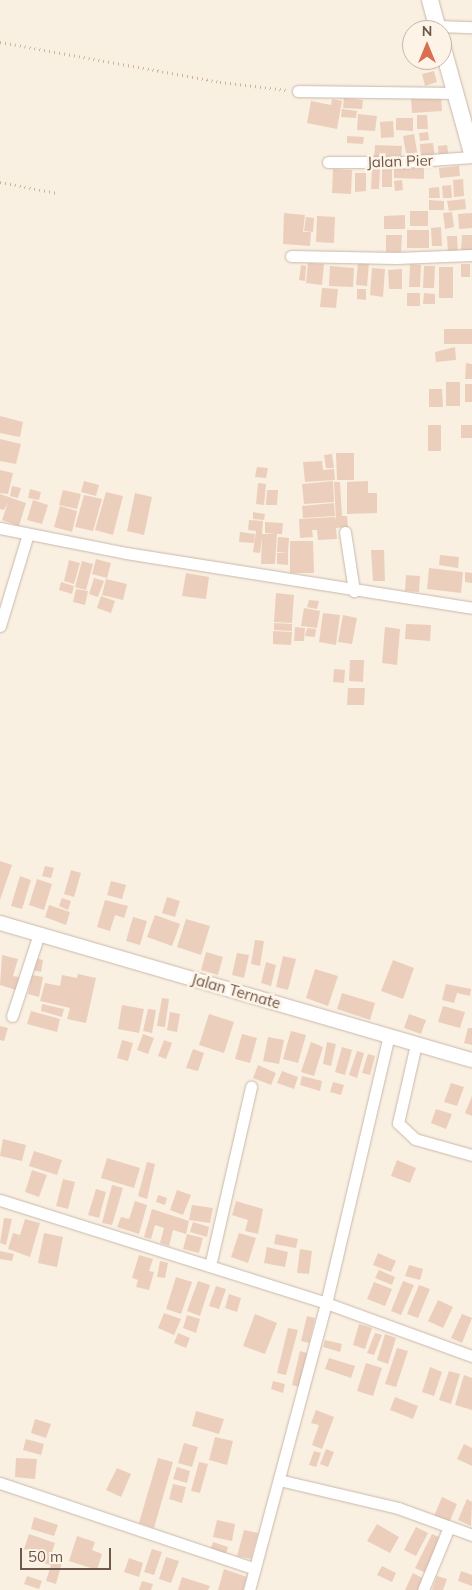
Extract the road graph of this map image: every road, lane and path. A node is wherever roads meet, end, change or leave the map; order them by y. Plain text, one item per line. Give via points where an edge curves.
1 (430, 0) edge
2 (436, 20) edge
3 (472, 27) edge
4 (452, 28) edge
5 (0, 42) edge
6 (448, 70) edge
7 (298, 91) joint
8 (453, 93) junction
9 (472, 153) edge
10 (472, 157) edge
11 (328, 162) dead end
12 (0, 182) edge
13 (57, 193) dead end
14 (472, 254) edge
15 (291, 256) dead end
16 (0, 528) edge
17 (345, 532) dead end
18 (28, 534) junction
19 (354, 591) junction
20 (472, 608) edge
21 (0, 626) edge
22 (0, 923) edge
23 (39, 934) junction
24 (12, 1016) dead end
25 (388, 1035) junction
26 (416, 1044) junction
27 (472, 1060) edge
28 (251, 1087) dead end
29 (472, 1156) edge
30 (0, 1200) edge
31 (210, 1266) junction
32 (326, 1303) junction
33 (472, 1356) edge
34 (279, 1480) junction
35 (0, 1484) edge
36 (449, 1527) junction
37 (472, 1535) edge
38 (255, 1569) junction
39 (249, 1590) edge
40 (423, 1590) edge

1 - 2 main road
3 - 4 street
5 - 7 path via 220,82
6 - 8 main road
7 - 8 street
8 - 9 main road
10 - 11 street, Jalan Pier via 402,162
12 - 13 path
14 - 15 street via 396,258
16 - 18 street
17 - 19 street
18 - 19 street
18 - 21 street
19 - 20 street
22 - 23 street, Jalan Ternate
23 - 24 street
23 - 25 street, Jalan Ternate
25 - 26 street, Jalan Ternate
25 - 32 street
26 - 27 street, Jalan Ternate
26 - 29 street via 398,1123 415,1139
28 - 31 street
30 - 31 street
31 - 32 street
32 - 33 street
32 - 34 street
34 - 36 street via 398,1508
34 - 38 street
35 - 38 street
36 - 37 street
36 - 40 street
38 - 39 street

